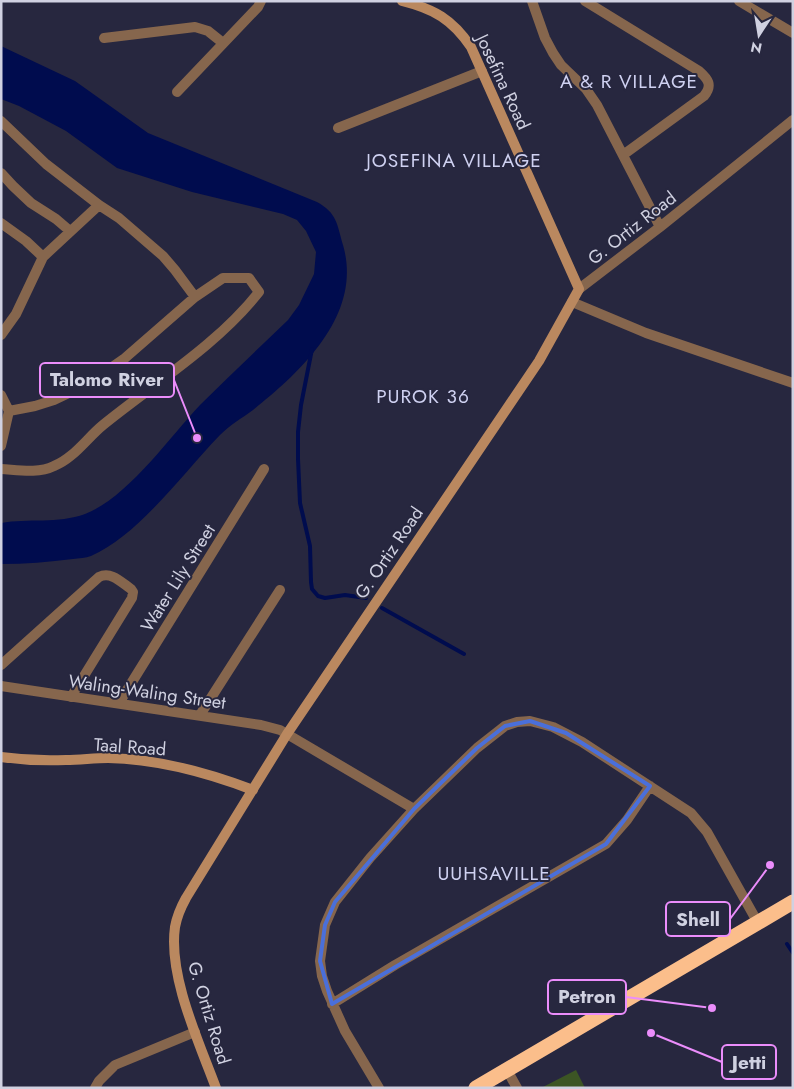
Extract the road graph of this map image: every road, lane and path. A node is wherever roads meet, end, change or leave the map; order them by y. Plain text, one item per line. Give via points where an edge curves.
1 (261, 1) edge
2 (402, 1) edge
3 (532, 1) edge
4 (585, 1) edge
5 (739, 1) edge
6 (793, 33) edge
7 (104, 38) dead end
8 (223, 43) junction
9 (482, 72) junction
10 (177, 92) dead end
11 (793, 120) edge
12 (1, 121) edge
13 (338, 128) dead end
14 (623, 155) junction
15 (1, 173) edge
16 (99, 205) junction
17 (1, 223) edge
18 (660, 227) junction
19 (70, 231) junction
20 (43, 257) junction
21 (578, 289) junction
22 (195, 297) junction
23 (572, 302) junction
24 (1, 336) edge
25 (793, 383) edge
26 (1, 395) edge
27 (9, 411) junction
28 (1, 446) edge
29 (1, 469) edge
30 (264, 469) dead end
31 (280, 590) dead end
32 (1, 665) edge
33 (1, 686) edge
34 (71, 697) junction
35 (120, 704) junction
36 (200, 715) junction
37 (287, 734) junction
38 (1, 757) edge
39 (650, 786) junction
40 (252, 790) junction
41 (414, 809) junction
42 (793, 902) edge
43 (758, 923) junction
44 (332, 1004) junction
45 (195, 1032) junction
46 (507, 1070) junction
47 (95, 1088) edge
48 (216, 1088) edge
49 (379, 1088) edge
50 (476, 1088) edge
51 (516, 1088) edge

1 - 8 street
2 - 9 street, Josefina Road via 449,20 471,47
3 - 14 street via 553,53 561,66 586,89
4 - 14 street via 698,71 710,86 704,96
5 - 6 street
7 - 8 street via 195,27 208,30
8 - 10 street
9 - 13 street
9 - 21 street, Josefina Road
11 - 18 street, G. Ortiz Road
12 - 16 street via 46,164
14 - 18 street
15 - 19 street via 31,203
16 - 19 street
16 - 22 street via 163,256
17 - 20 street
18 - 21 street, G. Ortiz Road
19 - 20 street
20 - 24 street via 16,314
21 - 23 street, G. Ortiz Road
22 - 27 street via 125,358 92,381 54,400
22 - 29 street via 223,278 249,278 259,292 200,351 101,427 62,462 44,470
23 - 25 street via 646,333
23 - 37 street, G. Ortiz Road via 526,380
26 - 27 street
27 - 28 street
30 - 35 street, Water Lily Street
31 - 36 street
32 - 34 street via 99,577 105,574 112,576 133,592 132,598
33 - 34 street, Waling-Waling Street
34 - 35 street, Waling-Waling Street
35 - 36 street, Waling-Waling Street
36 - 37 street, Waling-Waling Street via 261,725
37 - 40 street, G. Ortiz Road
37 - 41 street, Waling-Waling Street
38 - 40 street, Taal Road via 21,760 107,758 161,763 224,779
39 - 41 street via 566,733 541,723 517,722 489,738
39 - 43 street via 699,821
39 - 44 street via 606,844
40 - 45 street, G. Ortiz Road via 178,913 174,948 178,976
41 - 44 street via 365,864 329,913 322,936 320,961
42 - 43 highway
43 - 46 highway
44 - 49 street
45 - 47 street via 115,1065
45 - 48 street, G. Ortiz Road
46 - 50 highway
46 - 51 street

